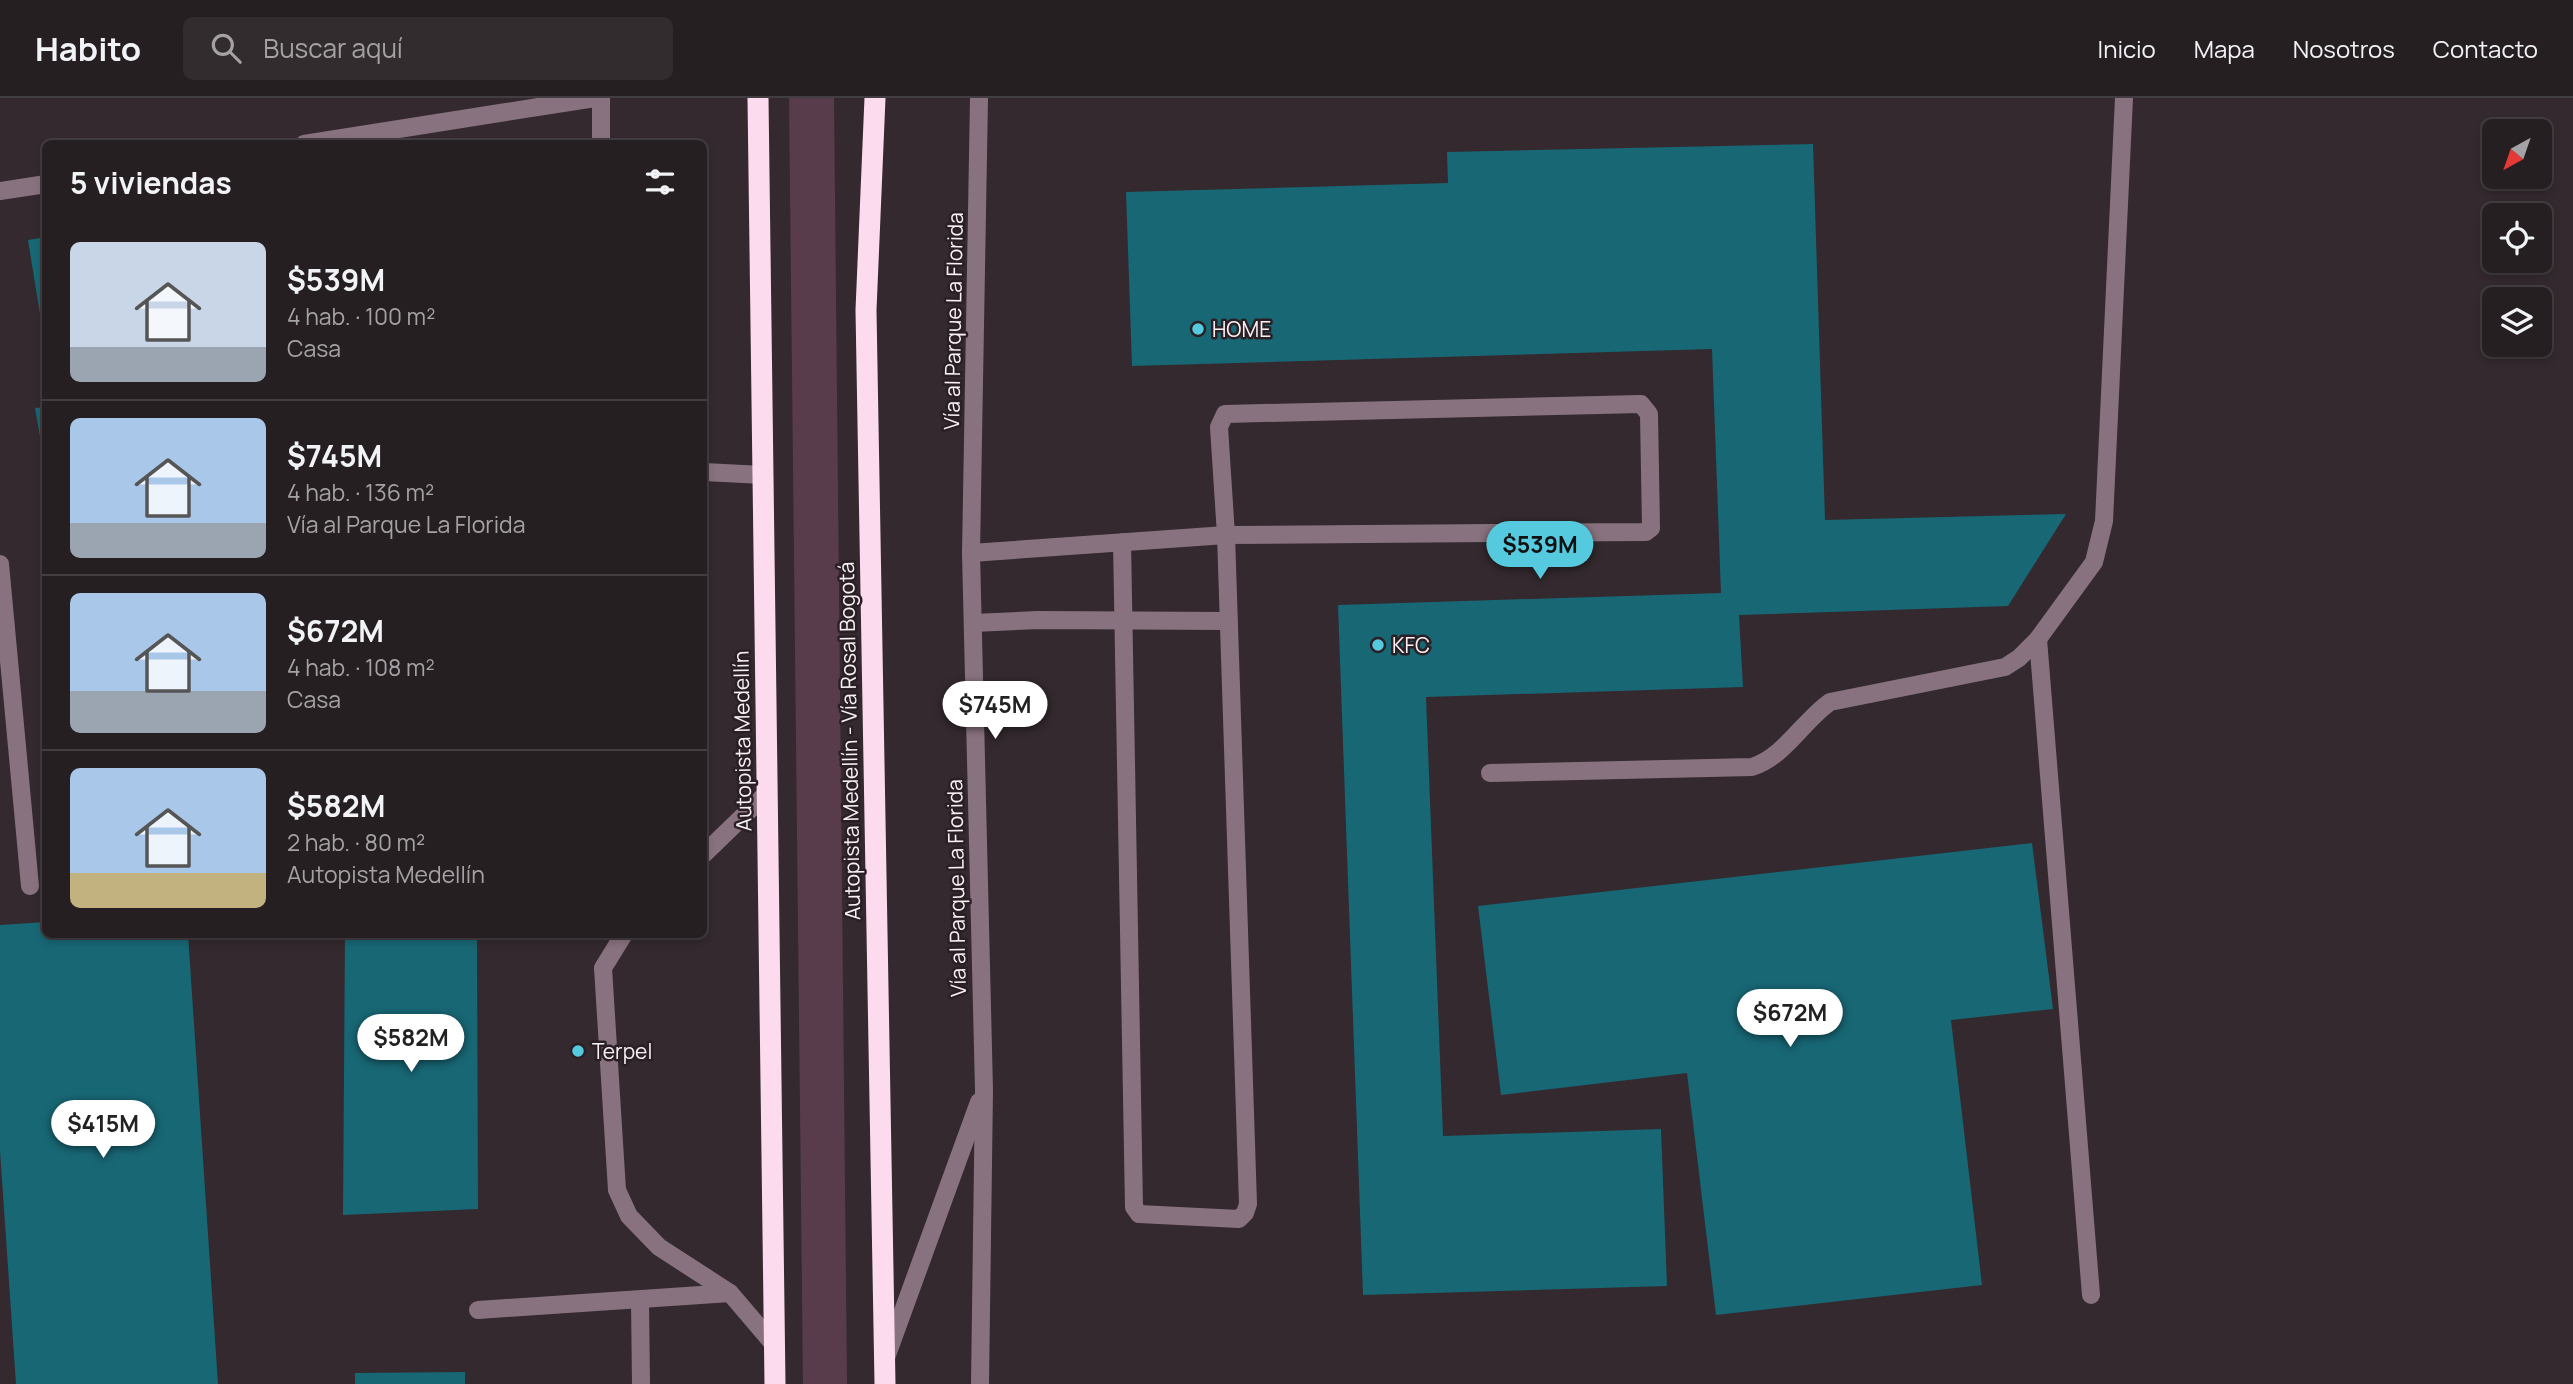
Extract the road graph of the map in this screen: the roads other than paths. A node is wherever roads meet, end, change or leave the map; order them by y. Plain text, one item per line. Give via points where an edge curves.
1 (594, 98) edge
2 (601, 98) edge
3 (758, 98) edge
4 (875, 98) edge
5 (979, 98) edge
6 (2124, 98) edge
7 (329, 140) edge
8 (601, 140) edge
9 (42, 185) edge
10 (0, 191) edge
11 (707, 471) edge
12 (763, 475) junction
13 (1226, 535) junction
14 (1122, 542) junction
15 (971, 553) junction
16 (0, 564) edge
17 (1228, 621) junction
18 (1124, 622) junction
19 (973, 624) junction
20 (2038, 639) junction
21 (1490, 773) dead end
22 (767, 793) junction
23 (707, 851) edge
24 (30, 886) dead end
25 (622, 938) edge
26 (984, 1090) junction
27 (730, 1293) junction
28 (2091, 1295) dead end
29 (640, 1301) junction
30 (478, 1310) dead end
31 (776, 1347) junction
32 (884, 1361) junction
33 (640, 1384) edge
34 (775, 1384) edge
35 (885, 1384) edge
36 (980, 1384) edge

1 - 7 street
2 - 8 street
3 - 12 highway, Autopista Medellín
4 - 32 highway, Autopista Medellín - Vía Rosal Bogotá via 866,310
5 - 15 street, Vía al Parque La Florida
6 - 20 street via 2104,522 2094,562
9 - 10 street
11 - 12 street
12 - 22 highway, Autopista Medellín
13 - 13 street via 1646,532 1651,528 1649,414 1641,404 1225,414 1219,427
13 - 14 street
13 - 17 street
14 - 15 street
14 - 18 street
15 - 19 street, Vía al Parque La Florida
16 - 24 street
17 - 18 street
17 - 18 street via 1248,1204 1240,1219 1139,1214 1134,1207
18 - 19 street
19 - 26 street, Vía al Parque La Florida
20 - 21 street via 2006,667 1830,702 1764,764 1752,767
20 - 28 street
22 - 23 street
22 - 31 highway, Autopista Medellín
25 - 27 street via 603,968 617,1190 629,1216 659,1247
26 - 32 street
26 - 36 street, Vía al Parque La Florida
27 - 29 street
27 - 31 street
29 - 30 street
29 - 33 street
31 - 34 highway, Autopista Medellín
32 - 35 highway, Autopista Medellín - Vía Rosal Bogotá

